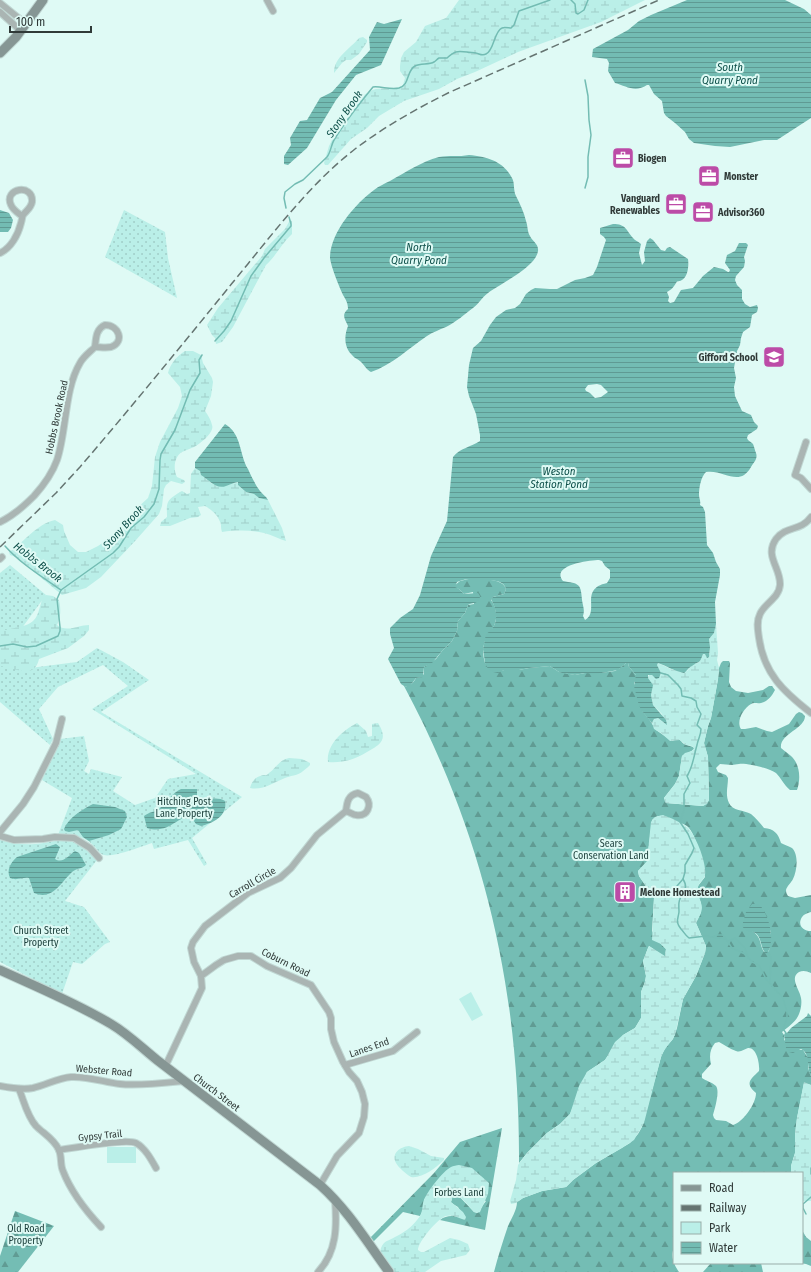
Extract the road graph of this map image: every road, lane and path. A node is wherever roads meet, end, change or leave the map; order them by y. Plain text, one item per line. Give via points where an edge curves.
1 (43, 0) edge
2 (267, 0) edge
3 (0, 3) edge
4 (273, 11) dead end
5 (0, 12) edge
6 (23, 27) junction
7 (0, 53) edge
8 (22, 216) dead end
9 (0, 253) edge
10 (95, 347) junction
11 (806, 442) dead end
12 (811, 489) edge
13 (811, 517) edge
14 (0, 522) edge
15 (811, 713) edge
16 (62, 719) dead end
17 (346, 811) dead end
18 (0, 832) edge
19 (0, 836) edge
20 (99, 858) dead end
21 (0, 970) edge
22 (201, 976) junction
23 (417, 1032) dead end
24 (345, 1065) junction
25 (166, 1067) junction
26 (184, 1081) junction
27 (0, 1086) edge
28 (20, 1089) junction
29 (59, 1150) junction
30 (156, 1168) dead end
31 (320, 1185) junction
32 (335, 1198) junction
33 (101, 1227) dead end
34 (318, 1272) edge
35 (389, 1272) edge

1 - 6 street
2 - 4 street
3 - 6 street
5 - 6 street
6 - 7 street
8 - 9 street via 15,238 7,249
10 - 10 street, Hobbs Brook Road via 97,333 102,327 109,325 116,329 119,335 118,342 109,347
10 - 14 street, Hobbs Brook Road via 83,359 75,375 60,447 52,471 30,500 13,515
11 - 12 street via 795,475
13 - 15 street via 797,528 782,533 773,546 772,555 780,587 775,597 761,611 758,623 762,653 773,677 788,695
16 - 18 street via 56,743 34,787
17 - 22 street, Carroll Circle via 317,835 280,878 248,894 204,926 191,948
19 - 20 street via 14,840 74,838 83,842
21 - 25 street, Church Street via 112,1024
22 - 24 street, Coburn Road via 224,960 251,956 266,966 311,985 329,1012 334,1042
22 - 25 street via 202,988
23 - 24 street, Lanes End via 393,1051
24 - 31 street, Coburn Road via 362,1092 364,1117 359,1133 337,1156
25 - 26 street, Church Street
26 - 28 street, Webster Road via 122,1084 72,1077
26 - 31 street, Church Street
27 - 28 street, Webster Road
28 - 29 street via 28,1115
29 - 30 street, Gypsy Trail via 106,1143 136,1143
29 - 33 street via 62,1170 90,1215
31 - 32 street, Church Street
32 - 34 street via 334,1244
32 - 35 street, Church Street

